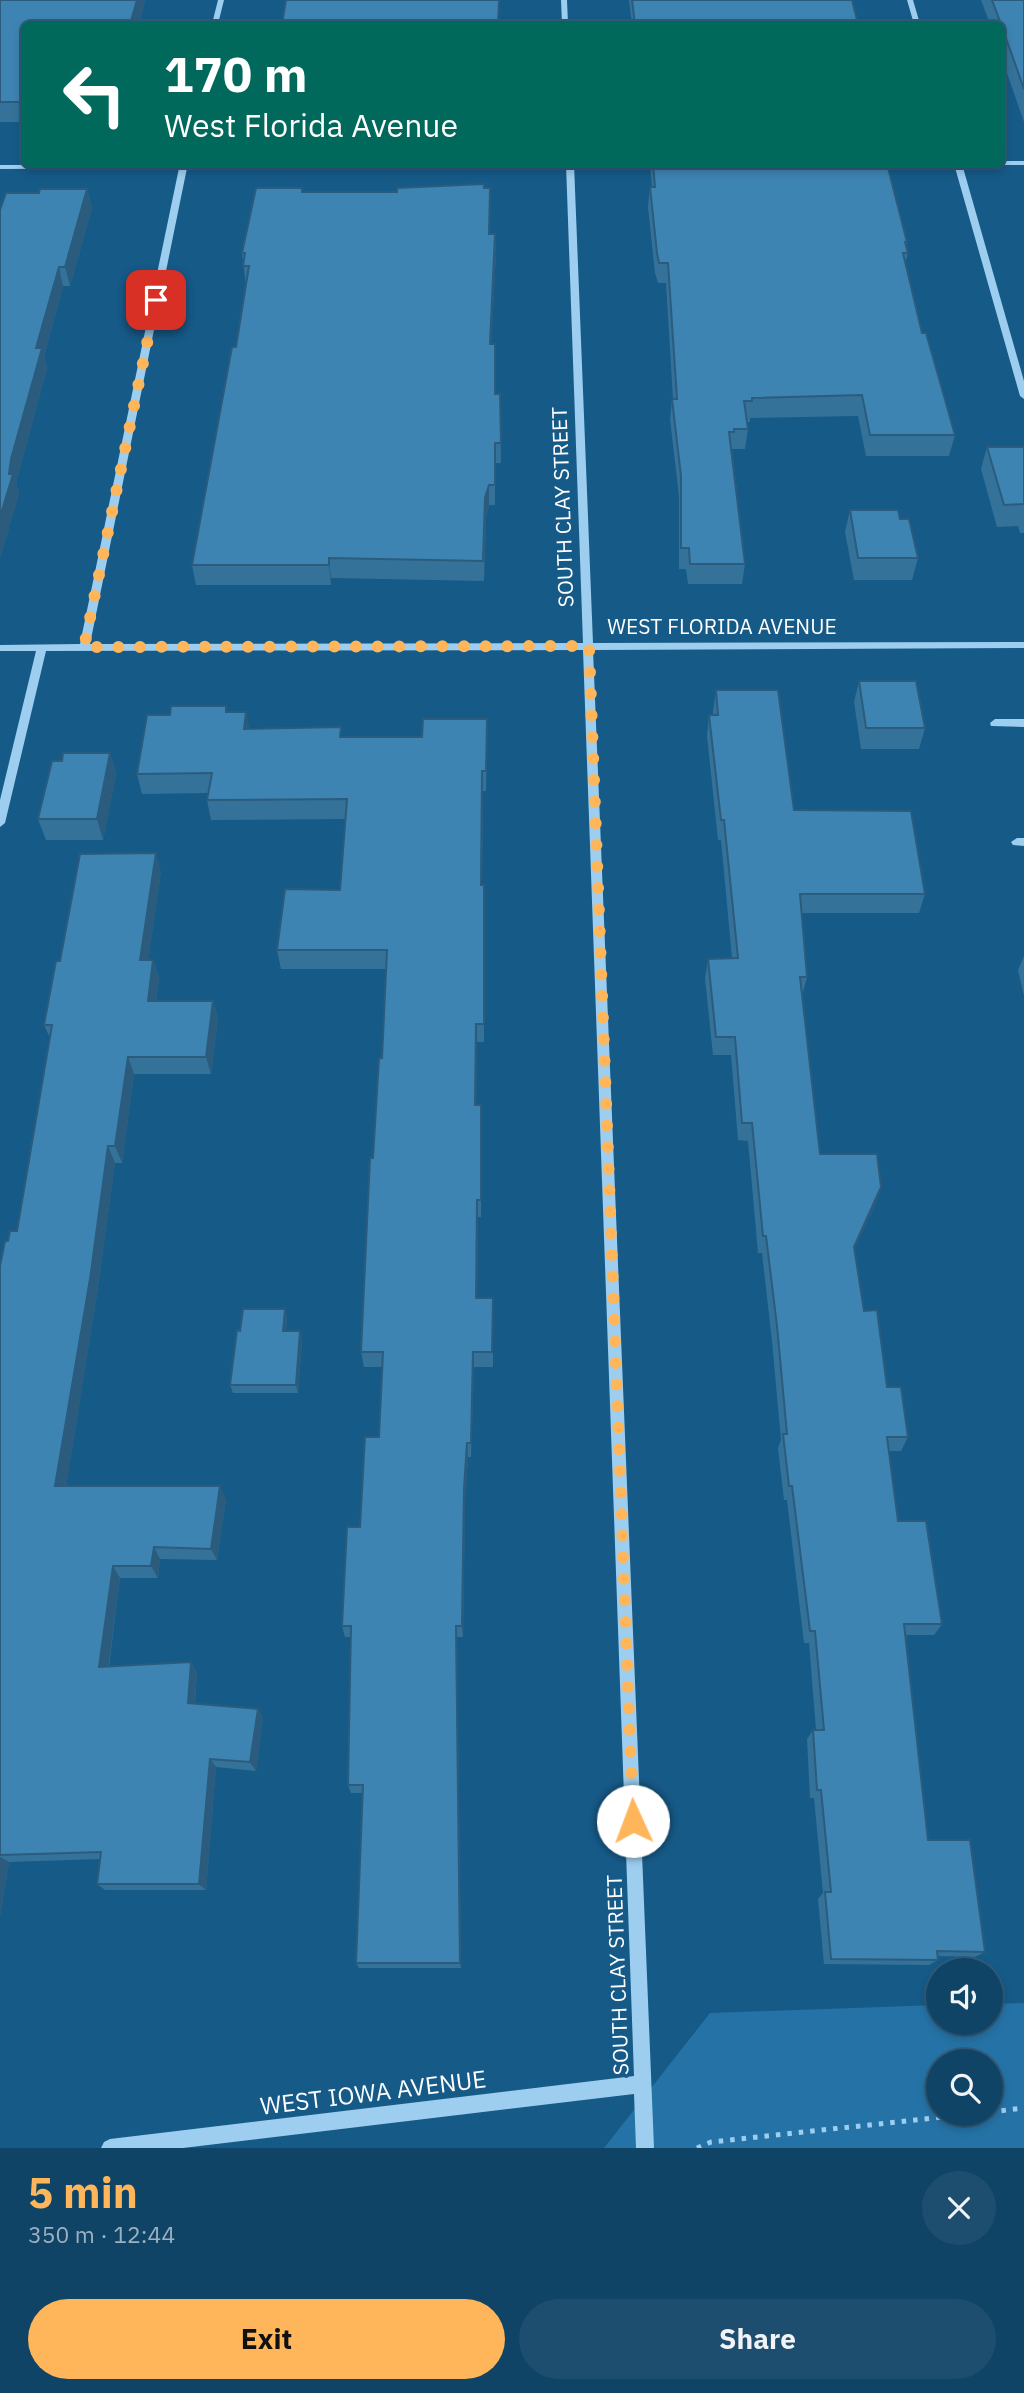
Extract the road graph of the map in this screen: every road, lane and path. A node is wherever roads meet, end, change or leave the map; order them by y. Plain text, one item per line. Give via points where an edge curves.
1 (221, 0) edge
2 (564, 0) edge
3 (910, 0) edge
4 (216, 21) edge
5 (565, 21) edge
6 (916, 21) edge
7 (1005, 163) edge
8 (1024, 163) edge
9 (0, 167) edge
10 (21, 167) edge
11 (184, 168) edge
12 (570, 168) edge
13 (959, 168) edge
14 (1024, 396) edge
15 (1024, 645) edge
16 (589, 646) junction
17 (84, 647) junction
18 (0, 648) edge
19 (42, 648) junction
20 (995, 723) dead end
21 (1024, 723) edge
22 (0, 823) edge
23 (642, 2084) junction
24 (1024, 2108) edge
25 (1003, 2110) edge
26 (926, 2119) edge
27 (110, 2148) edge
28 (645, 2148) edge
29 (698, 2148) edge

1 - 4 street
2 - 5 street
3 - 6 street
7 - 8 street
9 - 10 street
11 - 17 street
12 - 16 street, SOUTH CLAY STREET
13 - 14 street
15 - 16 street, WEST FLORIDA AVENUE
16 - 17 street, WEST FLORIDA AVENUE
16 - 23 street, SOUTH CLAY STREET
17 - 19 street, WEST FLORIDA AVENUE
18 - 19 street, WEST FLORIDA AVENUE
19 - 22 street
20 - 21 street
23 - 27 street, WEST IOWA AVENUE
23 - 28 street, SOUTH CLAY STREET
24 - 25 path
26 - 29 path via 711,2142

